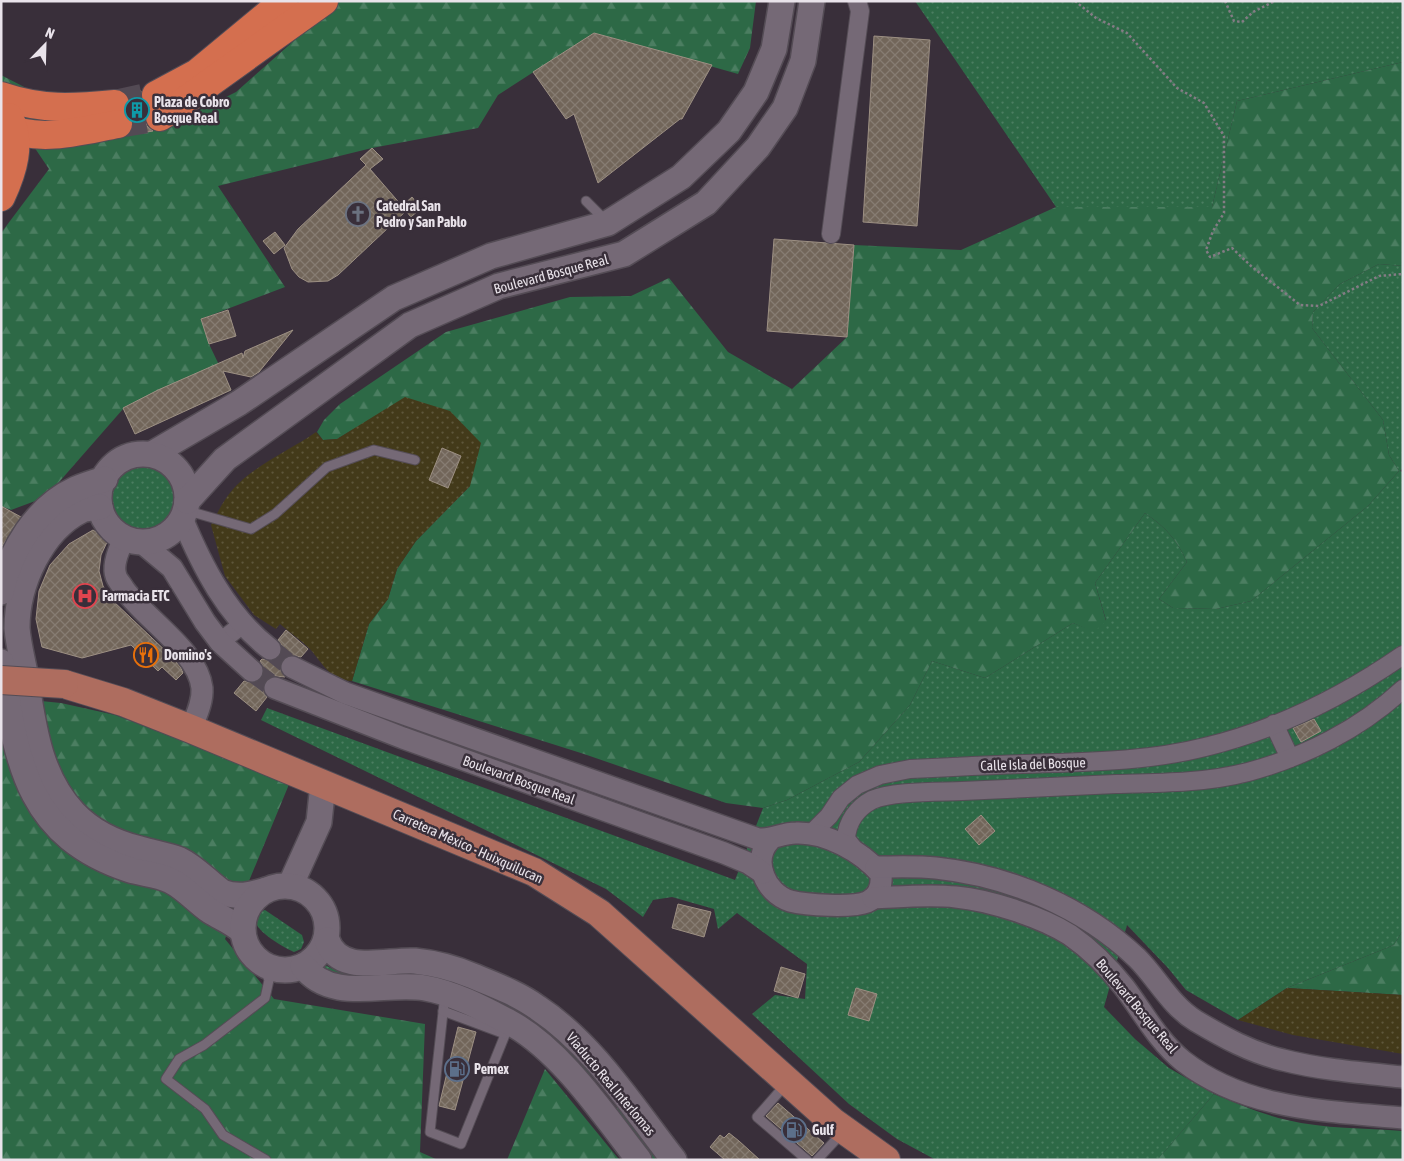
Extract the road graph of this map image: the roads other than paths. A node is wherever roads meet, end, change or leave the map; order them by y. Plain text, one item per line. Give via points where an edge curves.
1 (284, 1) edge
2 (324, 1) edge
3 (782, 1) edge
4 (812, 1) edge
5 (861, 5) edge
6 (203, 78) junction
7 (1, 96) edge
8 (158, 106) tunnel mouth
9 (1, 108) edge
10 (8, 129) edge
11 (62, 134) junction
12 (6, 186) edge
13 (586, 201) dead end
14 (608, 223) junction
15 (831, 234) dead end
16 (152, 454) junction
17 (415, 460) dead end
18 (105, 479) junction
19 (100, 507) junction
20 (185, 510) junction
21 (133, 541) junction
22 (1, 592) edge
23 (243, 624) junction
24 (220, 642) junction
25 (270, 649) tunnel mouth
26 (1403, 654) edge
27 (1, 662) edge
28 (292, 667) tunnel mouth
29 (252, 671) tunnel mouth
30 (1, 680) edge
31 (318, 682) junction
32 (275, 688) tunnel mouth
33 (1403, 689) edge
34 (305, 702) junction
35 (1274, 724) junction
36 (191, 729) junction
37 (1290, 758) junction
38 (323, 784) junction
39 (810, 834) junction
40 (770, 840) junction
41 (857, 854) junction
42 (876, 867) junction
43 (763, 873) junction
44 (278, 888) junction
45 (872, 898) junction
46 (242, 931) junction
47 (327, 940) junction
48 (263, 965) junction
49 (303, 966) junction
50 (444, 1002) junction
51 (507, 1028) junction
52 (1403, 1077) edge
53 (788, 1082) junction
54 (1403, 1118) edge
55 (844, 1130) junction
56 (266, 1160) edge
57 (639, 1160) edge
58 (674, 1160) edge
59 (807, 1160) edge
60 (817, 1160) edge
61 (886, 1160) edge

1 - 6 highway
2 - 6 highway
3 - 14 main road via 774,49 765,72 756,92 729,131 681,177
4 - 20 main road, Boulevard Bosque Real via 803,61 785,108 758,147 706,203 624,254 499,286 410,325 225,459
5 - 15 street
6 - 8 highway
7 - 11 highway via 42,107 116,114
9 - 10 highway via 10,118
10 - 11 highway via 30,136
10 - 12 highway
11 - 12 highway
13 - 14 lane
14 - 16 main road via 491,256 394,298 239,404
16 - 18 main road via 123,459
16 - 20 main road via 171,462 184,480
17 - 20 lane via 374,450 327,466 274,514 251,529
18 - 19 main road
18 - 22 main road via 76,489 39,517 13,555
19 - 21 main road via 113,531
19 - 44 main road via 83,510 54,533 24,583 18,628 32,716 44,765 62,798 74,812 105,836 181,860 229,895 252,895
20 - 21 main road via 172,531 158,540
20 - 23 street via 215,586
21 - 24 street via 172,568
21 - 36 street via 117,552 116,576 129,596 191,660 198,674 202,698
23 - 24 street
23 - 25 street
24 - 29 street
26 - 35 street, Calle Isla del Bosque via 1368,679
27 - 46 main road via 24,774 33,794 58,828 74,844 95,856 171,881 212,913 232,922
28 - 31 street, Boulevard Bosque Real
30 - 36 main road, Carretera México - Huixquilucan, bridge via 64,684
31 - 34 street
31 - 40 street, Boulevard Bosque Real via 732,831
32 - 34 street, Boulevard Bosque Real
33 - 37 street, Calle Isla del Bosque via 1356,724 1323,744
34 - 43 street, Boulevard Bosque Real via 724,853
35 - 37 street
35 - 39 street, Calle Isla del Bosque via 1204,747 1137,758 910,769 880,775 857,785 841,798 829,816
36 - 38 main road, Carretera México - Huixquilucan
37 - 41 street, Calle Isla del Bosque via 1247,772 1210,779 906,794 872,800 856,813 847,827 846,839
38 - 44 main road via 319,822
38 - 53 main road, Carretera México - Huixquilucan via 534,872 599,913
39 - 40 street via 782,835
39 - 41 street via 843,845
40 - 43 street via 760,855
41 - 42 street
42 - 45 street via 882,884
42 - 52 street, Boulevard Bosque Real via 945,869 999,880 1049,899 1099,926 1138,959 1165,993 1194,1020 1239,1044 1282,1060
43 - 45 street, Boulevard Bosque Real via 767,884 789,900 858,904
44 - 46 main road via 253,900 245,914
44 - 47 main road via 303,890 314,898 324,911
45 - 54 street, Boulevard Bosque Real via 956,897 1023,913 1069,934 1096,957 1124,987 1150,1026 1182,1060 1218,1083 1292,1108
46 - 48 main road via 249,950
47 - 49 main road via 316,957
47 - 58 main road, Viaducto Real Interlomas via 330,951 338,957 361,964 435,963 473,976 537,1007 560,1025 598,1065
48 - 49 main road via 283,970
48 - 56 lane via 269,980 265,998 179,1059 166,1079 204,1108 223,1135
49 - 50 main road, Viaducto Real Interlomas via 310,975 325,984 356,989 427,988
50 - 51 main road, Viaducto Real Interlomas
50 - 51 lane via 430,1132 461,1144
51 - 57 main road, Viaducto Real Interlomas via 535,1039 562,1066
53 - 55 main road, Carretera México - Huixquilucan
53 - 59 lane via 757,1117
55 - 60 lane
55 - 61 main road, Carretera México - Huixquilucan

